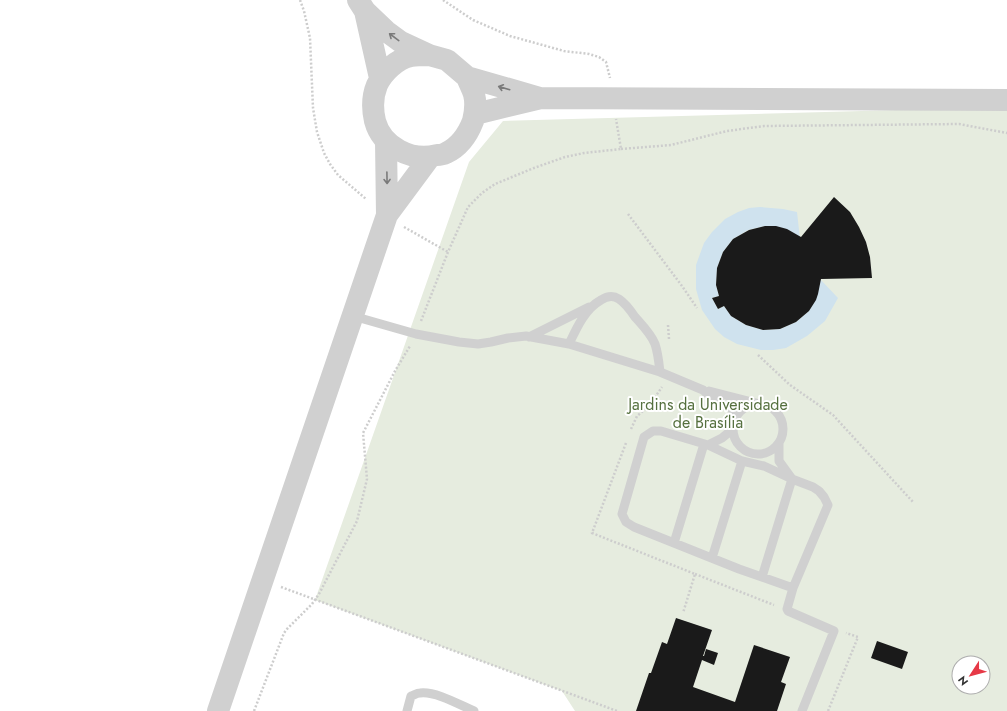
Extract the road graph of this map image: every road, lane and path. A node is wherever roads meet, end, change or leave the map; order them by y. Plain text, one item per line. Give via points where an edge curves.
1 (300, 0) edge
2 (442, 0) edge
3 (361, 6) edge
4 (429, 54) junction
5 (467, 77) junction
6 (380, 78) junction
7 (541, 98) junction
8 (614, 98) junction
9 (1007, 100) edge
10 (475, 114) junction
11 (1007, 133) edge
12 (386, 141) junction
13 (620, 149) junction
14 (430, 158) junction
15 (368, 200) dead end
16 (628, 214) dead end
17 (394, 220) junction
18 (448, 252) junction
19 (594, 304) junction
20 (697, 308) dead end
21 (353, 316) junction
22 (420, 325) dead end
23 (530, 337) junction
24 (413, 342) dead end
25 (569, 344) junction
26 (758, 355) dead end
27 (660, 372) junction
28 (702, 390) junction
29 (764, 405) junction
30 (738, 413) junction
31 (733, 429) junction
32 (779, 443) junction
33 (706, 444) junction
34 (742, 461) junction
35 (792, 480) junction
36 (913, 502) dead end
37 (674, 543) junction
38 (712, 558) junction
39 (762, 577) junction
40 (277, 586) dead end
41 (793, 588) junction
42 (315, 600) junction
43 (218, 711) edge
44 (254, 711) edge
45 (407, 711) edge
46 (474, 711) edge
47 (617, 711) edge
48 (802, 711) edge

1 - 15 path via 310,38 312,108 324,153 338,175
2 - 8 path via 473,20 510,36 564,51 599,57 606,62
4 -> 3 street via 400,42
3 - 6 street
4 - 5 street via 447,60
4 - 6 street via 410,56 393,64
7 -> 5 street
5 - 10 street via 474,95
6 - 12 street via 374,94 373,110 377,127
7 - 8 street
7 - 10 street
8 - 9 street
8 - 13 path
10 - 14 street via 470,130 460,143 446,153
11 - 13 path via 959,124 764,126 728,131 671,145
12 - 14 street via 399,151 414,157
12 -> 17 street
13 - 18 path via 565,157 495,184 468,207
14 - 17 street
16 - 20 path
17 - 18 path
17 - 21 street
18 - 22 path
19 - 23 lane
19 - 25 lane via 576,328
19 - 27 lane via 612,296 623,303 655,344
21 - 23 lane via 416,334 459,342 478,344
21 - 43 street
23 - 25 lane
24 - 42 path via 363,433 367,479 357,521
25 - 27 lane
26 - 36 path via 790,385 833,415
27 - 28 lane
28 - 29 lane
28 - 30 lane
29 - 30 lane via 750,405
29 - 32 lane via 774,410 781,420 783,428
30 - 31 lane
31 - 32 lane via 738,444 751,453 766,452
31 - 33 lane via 722,438
32 - 35 lane via 779,461
33 - 34 lane
33 - 37 lane
33 - 37 lane via 661,431 653,431 644,437 622,514 626,522 634,527
34 - 35 lane via 764,466
34 - 38 lane
35 - 39 lane
35 - 41 lane via 819,491 828,505
37 - 38 lane
38 - 39 lane
39 - 41 lane
40 - 42 path
41 - 48 lane via 787,610 834,631
42 - 44 path via 284,633
42 - 47 path
45 - 46 lane via 411,696 424,693 441,696

